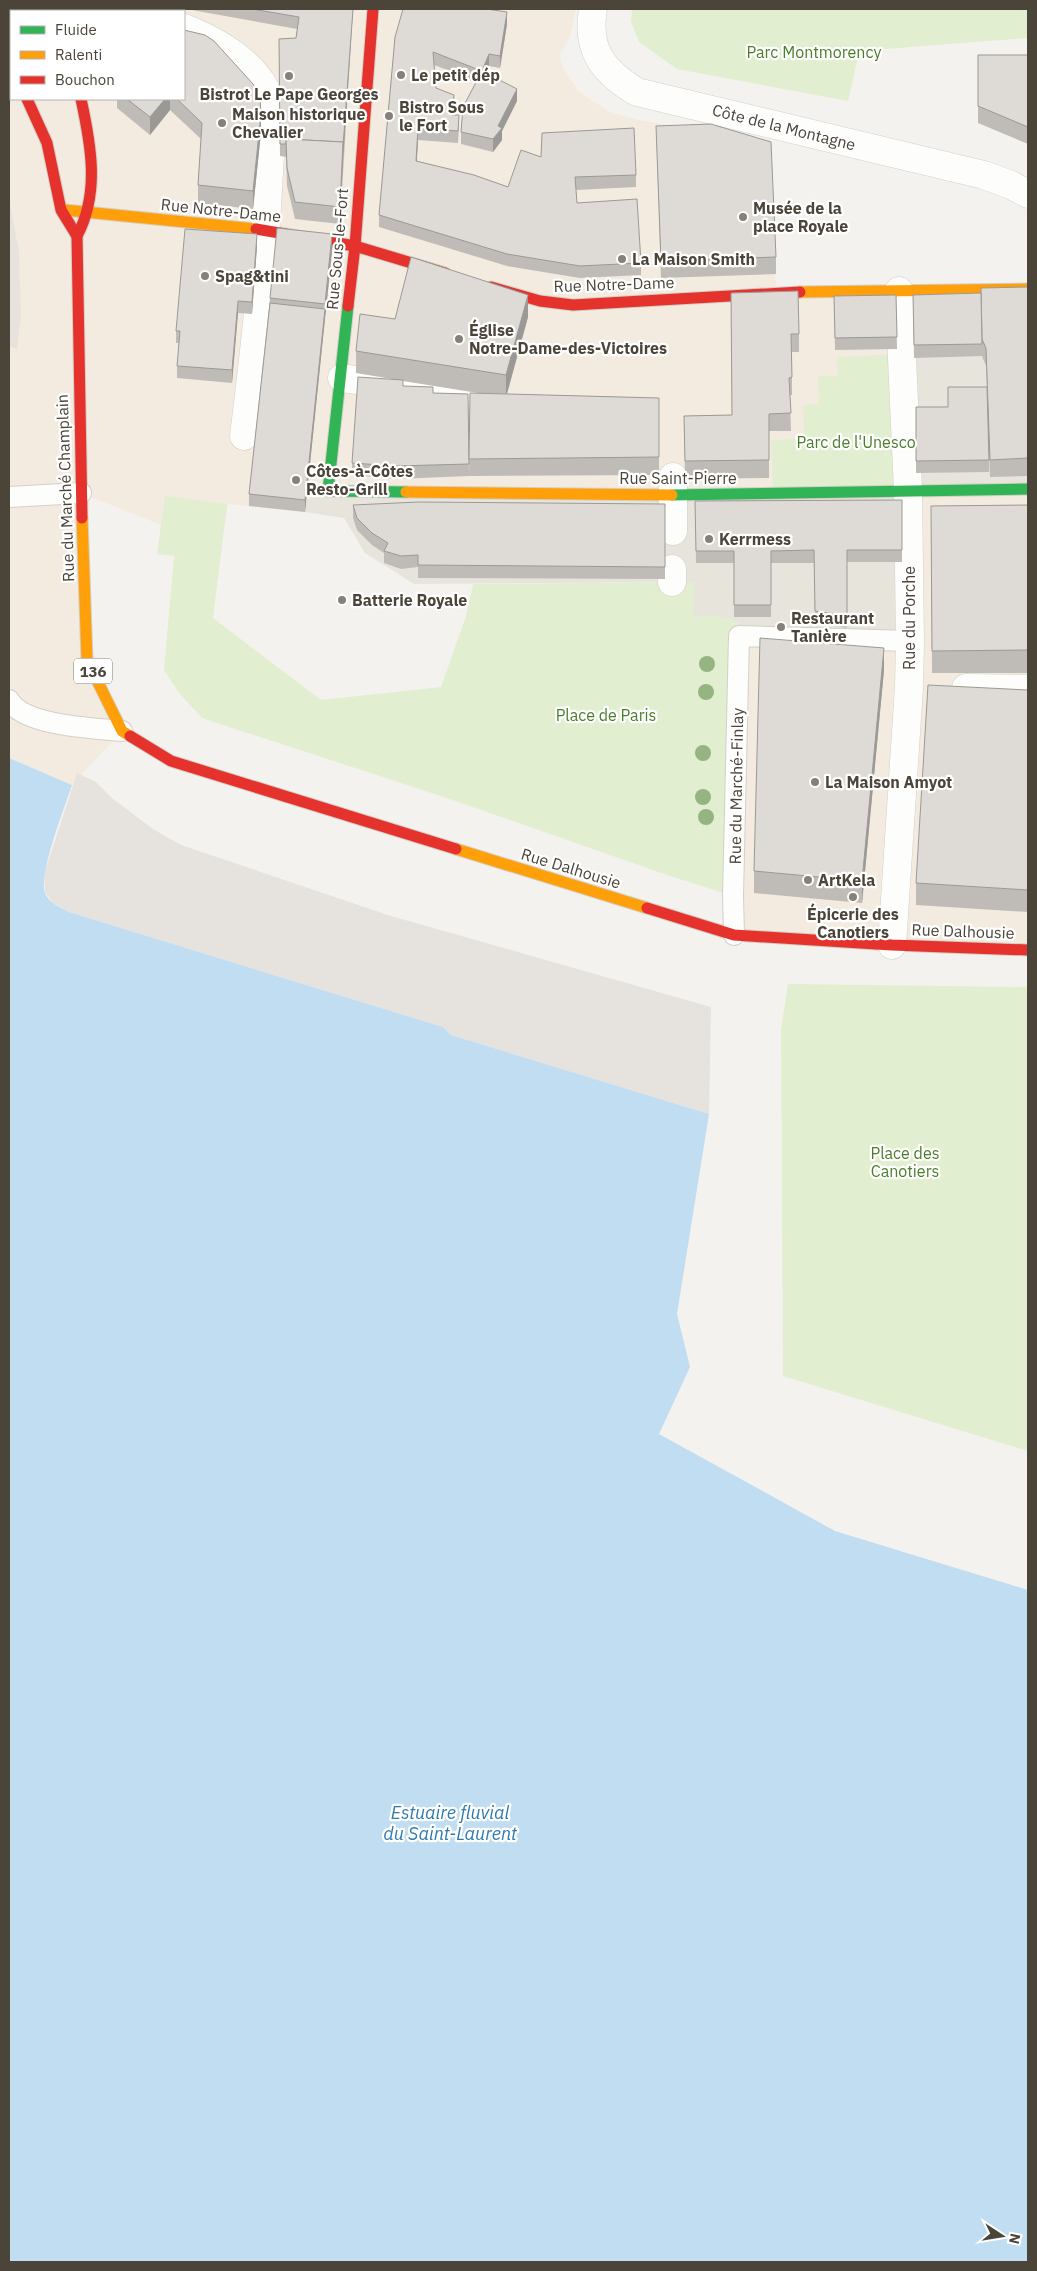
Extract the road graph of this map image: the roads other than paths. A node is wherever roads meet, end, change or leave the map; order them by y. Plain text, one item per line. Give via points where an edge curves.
1 (373, 9) edge
2 (593, 9) edge
3 (185, 28) edge
4 (27, 100) edge
5 (81, 100) edge
6 (1028, 194) edge
7 (61, 210) junction
8 (88, 213) junction
9 (267, 230) junction
10 (77, 236) junction
11 (355, 246) junction
12 (458, 277) edge
13 (476, 282) edge
14 (1028, 289) edge
15 (899, 291) junction
16 (342, 378) junction
17 (504, 402) edge
18 (244, 436) dead end
19 (673, 486) junction
20 (1028, 490) edge
21 (328, 491) joint
22 (908, 491) junction
23 (81, 493) junction
24 (9, 498) edge
25 (673, 531) dead end
26 (910, 641) junction
27 (926, 688) junction
28 (1028, 689) edge
29 (9, 700) edge
30 (122, 731) junction
31 (734, 936) junction
32 (892, 945) junction
33 (1028, 950) edge

1 - 11 street, Rue Sous-le-Fort
2 - 6 street, Côte de la Montagne via 593,44 603,64 618,80 637,92 984,175
3 - 9 street via 224,47 244,63 265,88 270,101 271,120
4 - 7 street via 47,143
5 - 8 street, Rue du Marché Champlain via 88,129 91,167
7 - 8 street, Rue Notre-Dame
7 - 10 street
8 - 9 street, Rue Notre-Dame
8 - 10 street, Rue du Marché Champlain
9 - 11 street, Rue Notre-Dame
9 - 18 street
10 - 23 street, Rue du Marché Champlain
11 - 12 street, Rue Notre-Dame
11 - 16 street, Rue Sous-le-Fort
13 - 15 street, Rue Notre-Dame via 540,302 566,305 776,292
14 - 15 street, Rue Notre-Dame
15 - 22 street, Rue du Porche
16 - 17 street
16 - 21 street, Rue Sous-le-Fort
19 - 21 street, Rue Saint-Pierre
19 - 22 street, Rue Saint-Pierre
19 - 25 street
20 - 22 street, Rue Saint-Pierre
22 - 26 street, Rue du Porche
23 - 24 lane
23 - 30 street, Rue du Marché Champlain / 136 via 87,660
26 - 27 street, Rue du Porche
26 - 31 lane, Rue du Marché-Finlay via 739,636
27 - 28 street
27 - 32 street, Rue du Porche
29 - 30 lane via 30,716 55,724
30 - 31 street, Rue Dalhousie via 171,761
31 - 32 street, Rue Dalhousie
32 - 33 street, Rue Dalhousie

